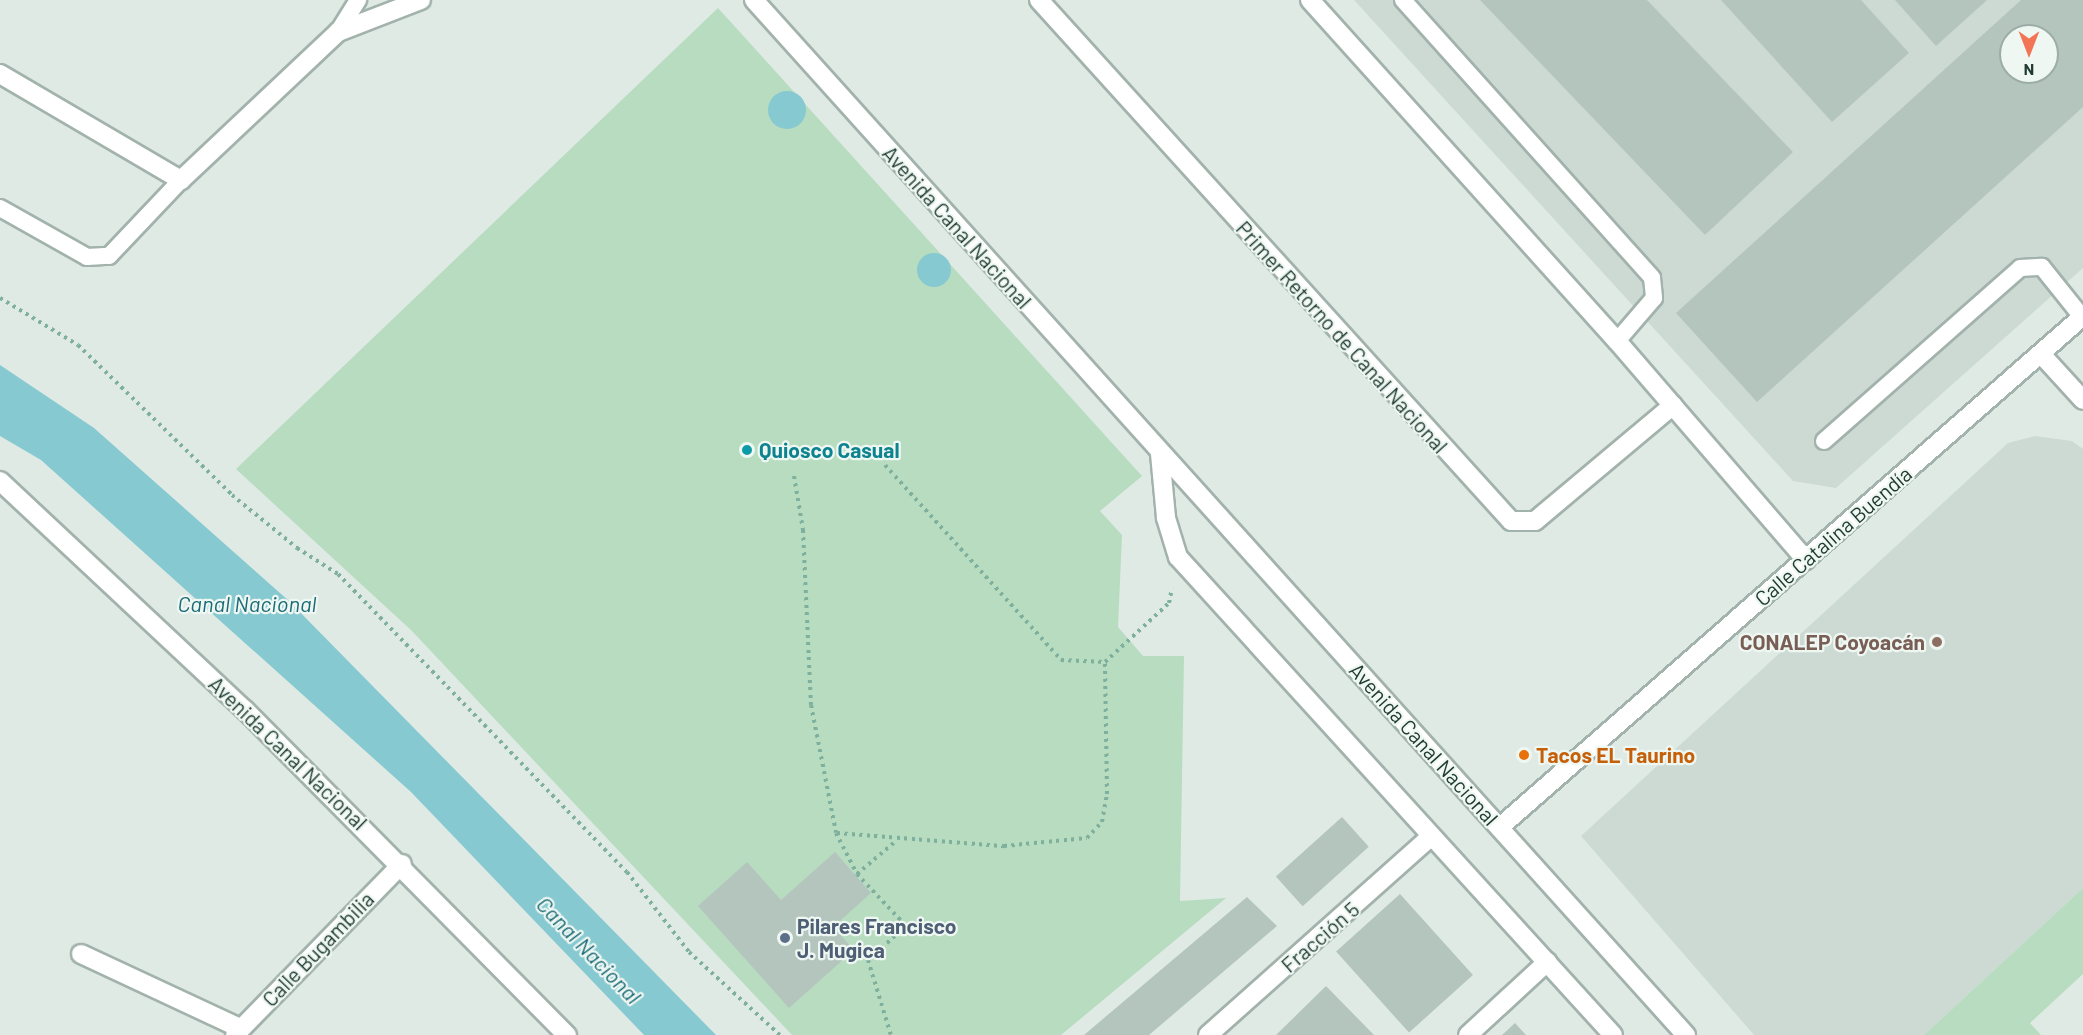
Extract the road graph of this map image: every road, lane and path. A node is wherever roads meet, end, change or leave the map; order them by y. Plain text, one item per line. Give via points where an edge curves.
1 (358, 0) edge
2 (754, 0) edge
3 (1039, 0) edge
4 (1310, 0) edge
5 (1403, 0) edge
6 (413, 2) edge
7 (339, 32) junction
8 (0, 74) edge
9 (181, 180) junction
10 (0, 208) edge
11 (0, 298) edge
12 (2082, 316) edge
13 (1617, 341) junction
14 (2042, 354) junction
15 (2083, 400) edge
16 (1673, 405) junction
17 (1824, 441) dead end
18 (1160, 454) junction
19 (885, 465) dead end
20 (794, 476) dead end
21 (0, 481) edge
22 (1178, 557) junction
23 (1806, 560) junction
24 (1105, 662) junction
25 (1500, 827) junction
26 (836, 833) junction
27 (1430, 837) junction
28 (896, 840) junction
29 (402, 864) junction
30 (857, 874) junction
31 (81, 954) dead end
32 (1547, 963) junction
33 (238, 1032) edge
34 (567, 1035) edge
35 (780, 1035) edge
36 (891, 1035) edge
37 (1208, 1035) edge
38 (1468, 1035) edge
39 (1613, 1035) edge
40 (1686, 1035) edge

1 - 7 lane
2 - 18 street, Avenida Canal Nacional
3 - 16 street, Primer Retorno de Canal Nacional via 1511,521 1535,520
4 - 13 street
5 - 13 lane via 1652,278 1654,298
6 - 7 street
7 - 9 street
8 - 9 street
9 - 10 lane via 108,256 87,257
11 - 35 path via 78,345 232,495 297,548 338,574 627,872 689,952
12 - 14 street, Calle Catalina Buendía
12 - 17 lane via 2042,267 2020,268
13 - 16 street
14 - 15 street
14 - 23 street, Calle Catalina Buendía
16 - 23 street
18 - 22 street via 1166,518
18 - 25 street, Avenida Canal Nacional
19 - 24 path via 1061,660
20 - 26 path via 803,530 811,705
21 - 29 street, Avenida Canal Nacional
22 - 24 path via 1168,603
22 - 27 street
23 - 25 street, Calle Catalina Buendía
24 - 28 path via 1107,794 1102,822 1087,838 1004,846
25 - 40 street, Avenida Canal Nacional
26 - 28 path
26 - 30 path
27 - 32 street
27 - 37 street, Fracción 5
28 - 30 path
29 - 33 street, Calle Bugambilia
29 - 34 street, Avenida Canal Nacional
30 - 36 path via 906,926 868,960
31 - 33 street
32 - 38 street
32 - 39 street

